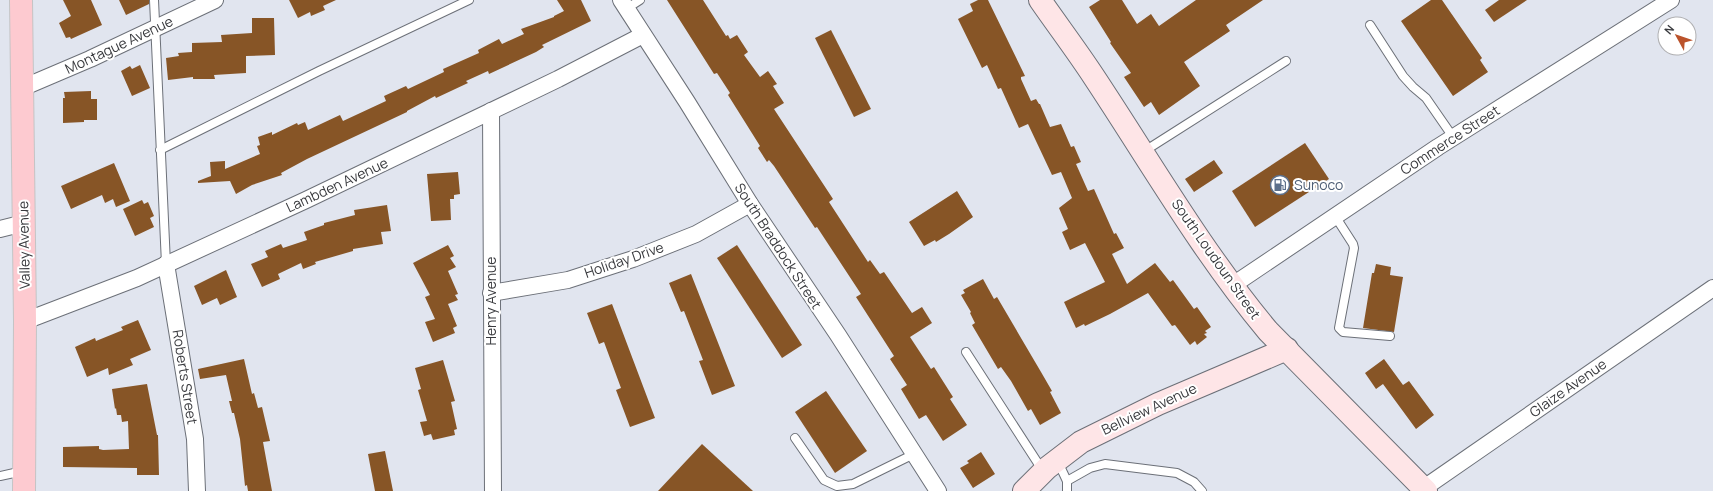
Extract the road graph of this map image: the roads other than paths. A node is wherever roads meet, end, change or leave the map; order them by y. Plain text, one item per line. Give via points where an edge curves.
1 (21, 0) edge
2 (154, 0) edge
3 (215, 0) edge
4 (469, 0) edge
5 (640, 0) edge
6 (1040, 0) edge
7 (1671, 0) edge
8 (623, 4) edge
9 (1370, 24) dead end
10 (155, 28) junction
11 (643, 35) junction
12 (1286, 61) dead end
13 (22, 88) junction
14 (491, 111) junction
15 (1453, 137) junction
16 (160, 150) junction
17 (1142, 153) junction
18 (750, 204) junction
19 (1335, 216) junction
20 (24, 223) junction
21 (0, 229) edge
22 (166, 264) junction
23 (1233, 285) junction
24 (1713, 288) edge
25 (491, 293) junction
26 (25, 322) junction
27 (1390, 336) dead end
28 (1286, 349) junction
29 (966, 352) dead end
30 (795, 438) dead end
31 (914, 454) junction
32 (1050, 466) junction
33 (0, 476) edge
34 (24, 481) edge
35 (1067, 481) junction
36 (1425, 489) edge
37 (198, 491) edge
38 (493, 491) edge
39 (938, 491) edge
40 (1024, 491) edge
41 (1067, 491) edge
42 (1202, 491) edge

1 - 13 main road, Valley Avenue
2 - 10 lane
3 - 10 street, Montague Avenue
4 - 16 lane
5 - 8 lane
6 - 17 street, South Loudoun Street
7 - 15 street, Commerce Street
8 - 11 street, South Braddock Street
9 - 15 lane via 1403,76 1426,98
10 - 13 street, Montague Avenue
10 - 16 lane
11 - 14 street, Lambden Avenue
11 - 18 street, South Braddock Street
12 - 17 lane
13 - 20 main road, Valley Avenue
14 - 22 street, Lambden Avenue
14 - 25 street, Henry Avenue
15 - 19 street, Commerce Street
16 - 22 lane
17 - 23 street, South Loudoun Street
18 - 25 street, Holiday Drive via 696,234 633,259 568,280
18 - 31 street, South Braddock Street
19 - 23 street, Commerce Street
19 - 27 lane via 1354,248 1340,328 1343,332
20 - 21 street
20 - 26 main road, Valley Avenue
22 - 26 street, Lambden Avenue via 109,290
22 - 37 street, Roberts Street via 195,439
23 - 28 street, South Loudoun Street
24 - 36 street, Glaize Avenue
25 - 38 street, Henry Avenue
26 - 34 main road, Valley Avenue
28 - 32 street, Bellview Avenue via 1119,422 1081,442
28 - 36 street, South Loudoun Street
29 - 32 lane
30 - 31 lane via 824,480 837,486 853,484
31 - 39 street, South Braddock Street
32 - 35 lane
32 - 40 street, Bellview Avenue
33 - 34 lane
35 - 41 lane
35 - 42 lane via 1090,468 1105,464 1177,473 1194,482

